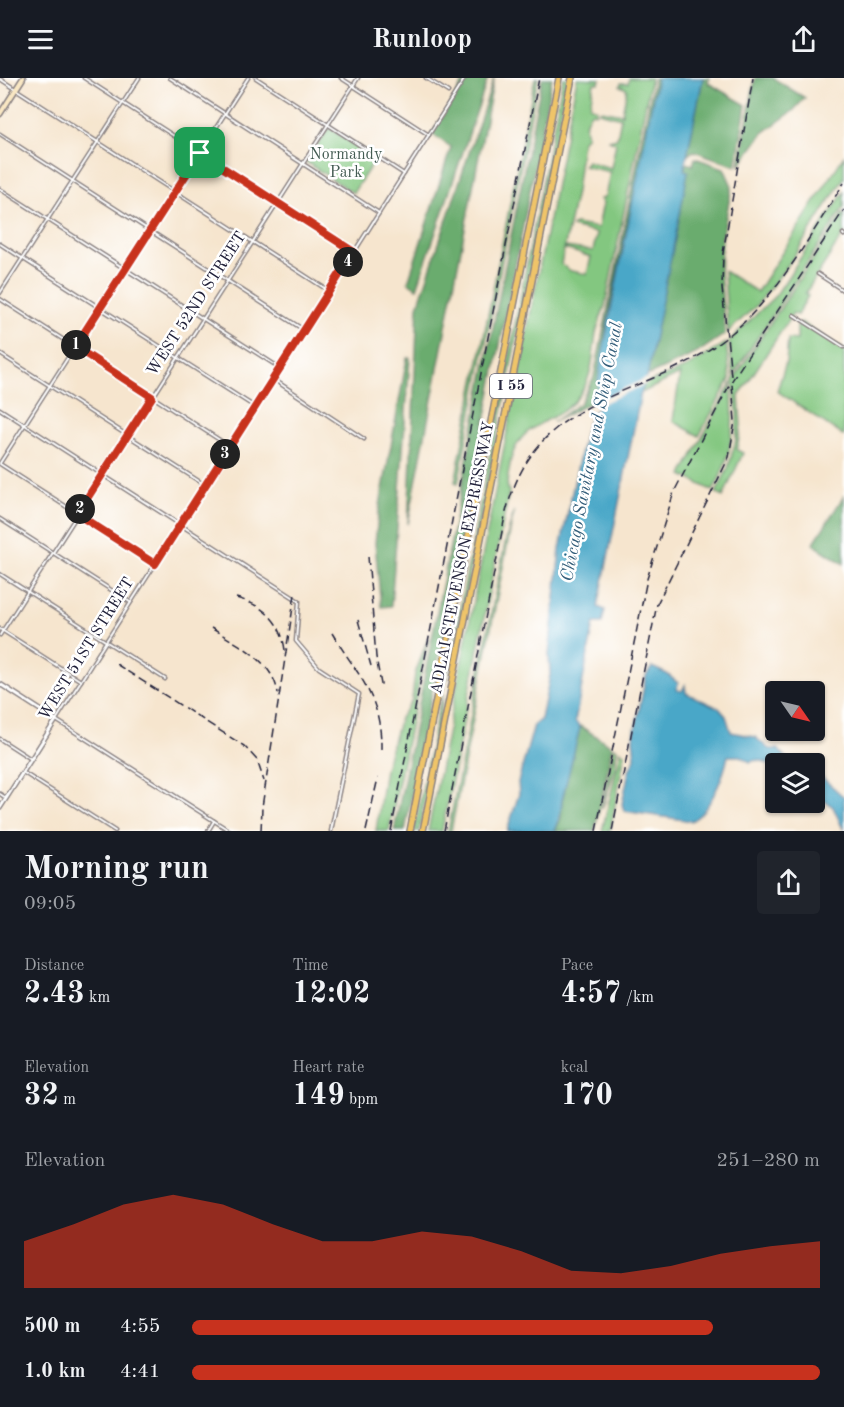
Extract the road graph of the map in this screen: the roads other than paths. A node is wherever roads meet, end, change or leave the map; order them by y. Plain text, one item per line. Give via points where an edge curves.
1 (23, 78) edge
2 (84, 78) edge
3 (138, 78) edge
4 (170, 78) edge
5 (248, 78) edge
6 (256, 78) edge
7 (341, 78) edge
8 (358, 78) edge
9 (426, 78) edge
10 (465, 78) edge
11 (572, 78) edge
12 (0, 79) edge
13 (558, 80) edge
14 (353, 86) junction
15 (16, 90) junction
16 (448, 92) dead end
17 (123, 103) junction
18 (225, 113) junction
19 (0, 114) edge
20 (328, 124) junction
21 (0, 134) edge
22 (429, 135) junction
23 (97, 142) junction
24 (200, 153) junction
25 (302, 164) junction
26 (404, 174) junction
27 (72, 180) junction
28 (0, 189) edge
29 (175, 191) junction
30 (277, 202) junction
31 (379, 213) junction
32 (47, 219) junction
33 (150, 230) junction
34 (252, 241) junction
35 (0, 244) edge
36 (354, 252) junction
37 (22, 258) junction
38 (125, 269) junction
39 (818, 274) dead end
40 (227, 280) junction
41 (329, 291) junction
42 (844, 291) edge
43 (0, 293) edge
44 (0, 299) edge
45 (100, 308) junction
46 (794, 315) dead end
47 (202, 319) junction
48 (304, 330) junction
49 (75, 347) junction
50 (844, 347) edge
51 (0, 354) edge
52 (177, 357) junction
53 (280, 368) junction
54 (273, 379) junction
55 (50, 386) junction
56 (152, 397) junction
57 (255, 407) junction
58 (0, 409) edge
59 (25, 425) junction
60 (127, 436) junction
61 (363, 439) dead end
62 (229, 446) junction
63 (0, 464) edge
64 (102, 474) junction
65 (205, 485) junction
66 (77, 514) junction
67 (0, 519) edge
68 (180, 524) junction
69 (52, 553) junction
70 (155, 564) junction
71 (0, 574) edge
72 (28, 591) junction
73 (130, 602) junction
74 (1, 630) edge
75 (0, 635) edge
76 (105, 642) junction
77 (165, 680) dead end
78 (81, 681) junction
79 (0, 684) edge
80 (56, 720) junction
81 (0, 739) edge
82 (32, 759) junction
83 (22, 773) junction
84 (0, 794) edge
85 (6, 798) junction
86 (0, 808) edge
87 (214, 821) junction
88 (115, 831) edge
89 (208, 831) edge
90 (230, 831) edge
91 (331, 831) edge
92 (410, 831) edge
93 (423, 831) edge

1 - 15 main road
2 - 17 street
3 - 17 street
4 - 18 street
5 - 18 street
6 - 20 street
7 - 14 street
8 - 14 street, WEST 52ND STREET
9 - 16 street
10 - 22 street, WEST 51ST STREET
11 - 93 highway, ADLAI STEVENSON EXPRESSWAY / I 55
12 - 15 street
13 - 92 highway, ADLAI STEVENSON EXPRESSWAY / I 55
14 - 20 street, WEST 52ND STREET
14 - 22 street
15 - 19 main road
15 - 23 street
17 - 23 street
17 - 24 street
18 - 24 street
18 - 25 street
20 - 25 street, WEST 52ND STREET
20 - 26 street
21 - 27 street
22 - 26 street, WEST 51ST STREET
23 - 27 street
23 - 29 street
24 - 29 street
24 - 30 street
25 - 30 street, WEST 52ND STREET
25 - 31 street
26 - 31 street, WEST 51ST STREET
27 - 32 street
27 - 33 street
28 - 32 street
29 - 33 street
29 - 34 street
30 - 34 street, WEST 52ND STREET
30 - 36 street
31 - 36 street, WEST 51ST STREET
32 - 37 street
32 - 38 street
33 - 38 street
33 - 40 street
34 - 40 street, WEST 52ND STREET
34 - 41 street
35 - 37 street
36 - 41 street, WEST 51ST STREET
37 - 43 street
37 - 45 street
38 - 45 street
38 - 47 street
39 - 42 street
40 - 47 street, WEST 52ND STREET
40 - 48 street
41 - 48 street, WEST 51ST STREET
44 - 49 street
45 - 49 street
45 - 52 street
46 - 50 street
47 - 52 street, WEST 52ND STREET
47 - 53 street
48 - 53 street, WEST 51ST STREET
49 - 55 street
49 - 56 street
51 - 55 street
52 - 56 street, WEST 52ND STREET
52 - 57 street
53 - 54 street, WEST 51ST STREET
54 - 57 street, WEST 51ST STREET
54 - 61 street
55 - 59 street
55 - 60 street
56 - 60 street, WEST 52ND STREET
56 - 62 street
57 - 62 street, WEST 51ST STREET
58 - 59 street
59 - 63 street
59 - 64 street
60 - 64 street, WEST 52ND STREET
60 - 65 street
62 - 65 street, WEST 51ST STREET
63 - 66 street
64 - 66 street, WEST 52ND STREET
64 - 68 street
65 - 68 street, WEST 51ST STREET
66 - 69 street, WEST 52ND STREET
66 - 70 street
67 - 69 street
68 - 70 street, WEST 51ST STREET
68 - 91 street via 295,598 300,605 296,641 319,668 359,694
69 - 72 street, WEST 52ND STREET
69 - 73 street
70 - 73 street, WEST 51ST STREET
71 - 72 street
72 - 74 street, WEST 52ND STREET
72 - 76 street
73 - 76 street, WEST 51ST STREET
74 - 75 street, WEST 52ND STREET
74 - 78 street
76 - 77 street
76 - 78 street, WEST 51ST STREET
78 - 80 street, WEST 51ST STREET
79 - 80 street
80 - 82 street, WEST 51ST STREET
80 - 87 street
81 - 82 street
82 - 83 street, WEST 51ST STREET
83 - 85 street, WEST 51ST STREET
83 - 88 street
84 - 85 street
85 - 86 street, WEST 51ST STREET
87 - 89 street
87 - 90 street

